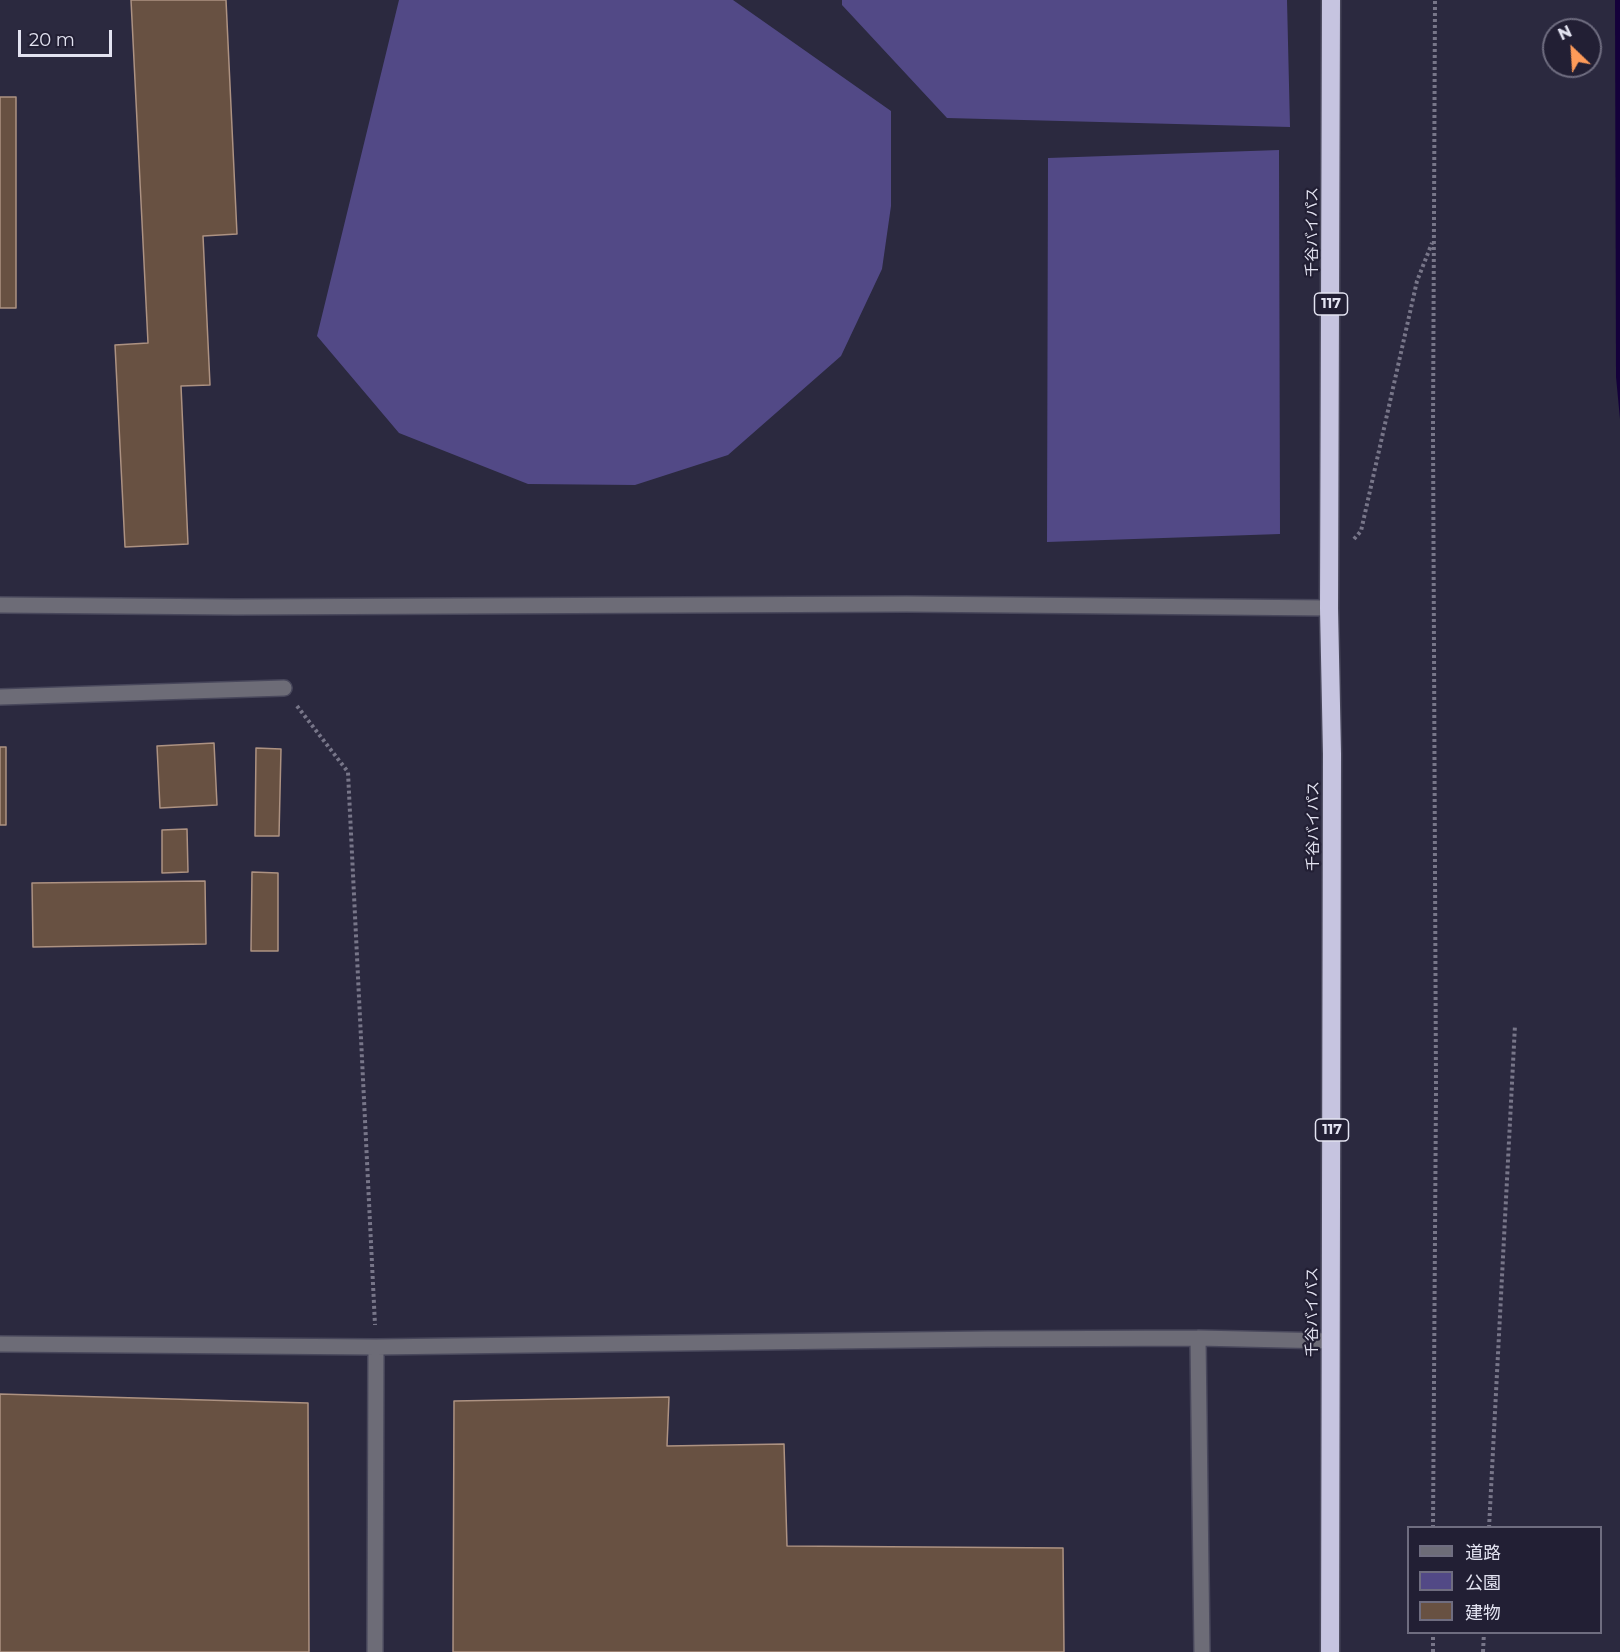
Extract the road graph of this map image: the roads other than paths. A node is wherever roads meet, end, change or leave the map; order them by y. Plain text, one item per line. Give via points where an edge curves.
1 (1331, 0) edge
2 (0, 604) edge
3 (1329, 608) junction
4 (284, 688) road end
5 (0, 697) edge
6 (1198, 1338) junction
7 (1331, 1341) junction
8 (0, 1344) edge
9 (376, 1347) junction
10 (375, 1652) edge
11 (1202, 1652) edge
12 (1330, 1652) edge

1 - 3 highway, 千谷バイパス / 117
2 - 3 street
3 - 7 highway, 千谷バイパス / 117
4 - 5 street
6 - 7 street
6 - 9 street
6 - 11 street
7 - 12 highway, 千谷バイパス / 117
8 - 9 street
9 - 10 street

